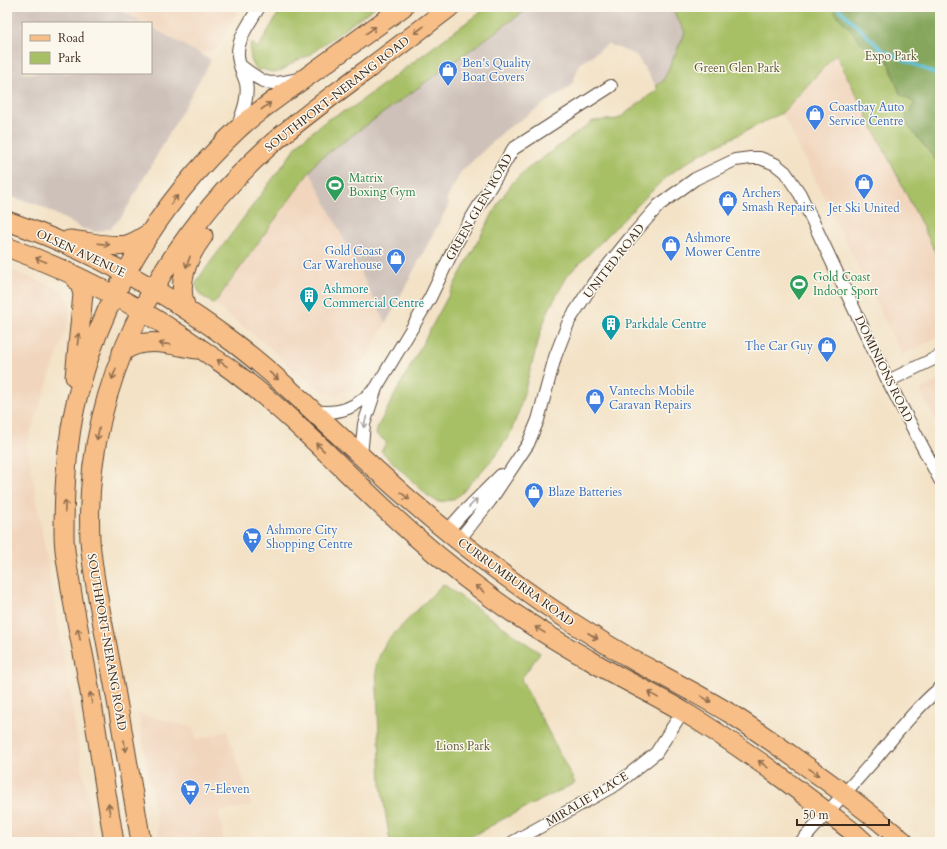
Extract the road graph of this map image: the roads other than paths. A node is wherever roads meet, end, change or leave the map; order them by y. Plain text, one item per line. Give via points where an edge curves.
1 (258, 7) edge
2 (403, 7) edge
3 (450, 7) edge
4 (241, 66) junction
5 (306, 78) junction
6 (611, 86) dead end
7 (298, 122) junction
8 (236, 131) junction
9 (785, 172) joint
10 (7, 221) edge
11 (151, 231) junction
12 (52, 238) junction
13 (7, 247) edge
14 (125, 274) junction
15 (73, 275) junction
16 (152, 289) junction
17 (114, 296) junction
18 (141, 310) junction
19 (187, 310) junction
20 (203, 350) junction
21 (122, 352) junction
22 (940, 356) edge
23 (888, 381) junction
24 (376, 388) junction
25 (75, 406) junction
26 (314, 411) junction
27 (361, 456) junction
28 (940, 480) edge
29 (90, 534) junction
30 (64, 535) junction
31 (453, 536) junction
32 (440, 557) junction
33 (940, 688) edge
34 (683, 711) junction
35 (844, 794) junction
36 (828, 813) junction
37 (114, 842) edge
38 (141, 842) edge
39 (513, 842) edge
40 (801, 842) edge
41 (864, 842) edge
42 (904, 842) edge

1 - 4 street via 239,46 238,58
5 -> 2 main road
3 -> 7 main road, SOUTHPORT-NERANG ROAD
4 - 5 street via 264,82
4 - 8 street via 247,94
8 -> 5 main road via 260,110
6 - 24 street, GREEN GLEN ROAD via 513,149 456,242 430,298
7 - 16 main road, SOUTHPORT-NERANG ROAD via 250,164 220,196 187,237
7 -> 19 main road via 273,159 235,197 191,255 187,262 182,288 182,298
11 -> 8 main road via 171,202
9 - 23 street, DOMINIONS ROAD via 800,194
9 - 31 street, UNITED ROAD via 775,164 760,158 735,160 695,179 659,205 593,284 569,320 555,357 538,420 523,453 490,501
10 - 12 main road, OLSEN AVENUE
12 -> 11 main road via 122,245 136,241
11 - 14 main road
12 - 14 main road, OLSEN AVENUE
15 -> 13 main road, OLSEN AVENUE
14 - 16 main road, OLSEN AVENUE
14 - 17 main road
15 - 17 main road, OLSEN AVENUE
25 -> 15 main road via 76,363 83,294 80,284
16 - 18 main road, SOUTHPORT-NERANG ROAD
16 - 19 main road, CURRUMBURRA ROAD
17 - 18 main road, OLSEN AVENUE
17 - 25 main road via 89,358
18 - 20 main road, CURRUMBURRA ROAD
18 - 21 main road, SOUTHPORT-NERANG ROAD
19 -> 26 main road, CURRUMBURRA ROAD via 246,352
20 -> 21 main road via 146,343 134,345
32 -> 20 main road, CURRUMBURRA ROAD via 386,511 279,409
21 -> 29 main road, SOUTHPORT-NERANG ROAD via 107,396 97,440
22 - 23 street
23 - 28 street, DOMINIONS ROAD
24 - 26 street, GREEN GLEN ROAD via 347,409
24 -> 27 street, GREEN GLEN ROAD via 364,424
30 -> 25 main road via 68,452
26 - 27 main road, CURRUMBURRA ROAD
27 -> 31 main road, CURRUMBURRA ROAD
29 - 30 main road
29 -> 38 main road, SOUTHPORT-NERANG ROAD via 94,579
37 -> 30 main road
31 - 32 main road
31 -> 35 main road, CURRUMBURRA ROAD via 511,581 566,618 613,648 737,718
34 -> 32 main road, CURRUMBURRA ROAD via 588,660 532,625
33 - 35 street via 928,698
36 -> 34 main road, CURRUMBURRA ROAD via 754,758
34 - 39 street, MIRALIE PLACE via 656,753 617,784
35 - 36 street
35 - 42 main road, CURRUMBURRA ROAD
36 - 40 street
36 - 41 main road, CURRUMBURRA ROAD

